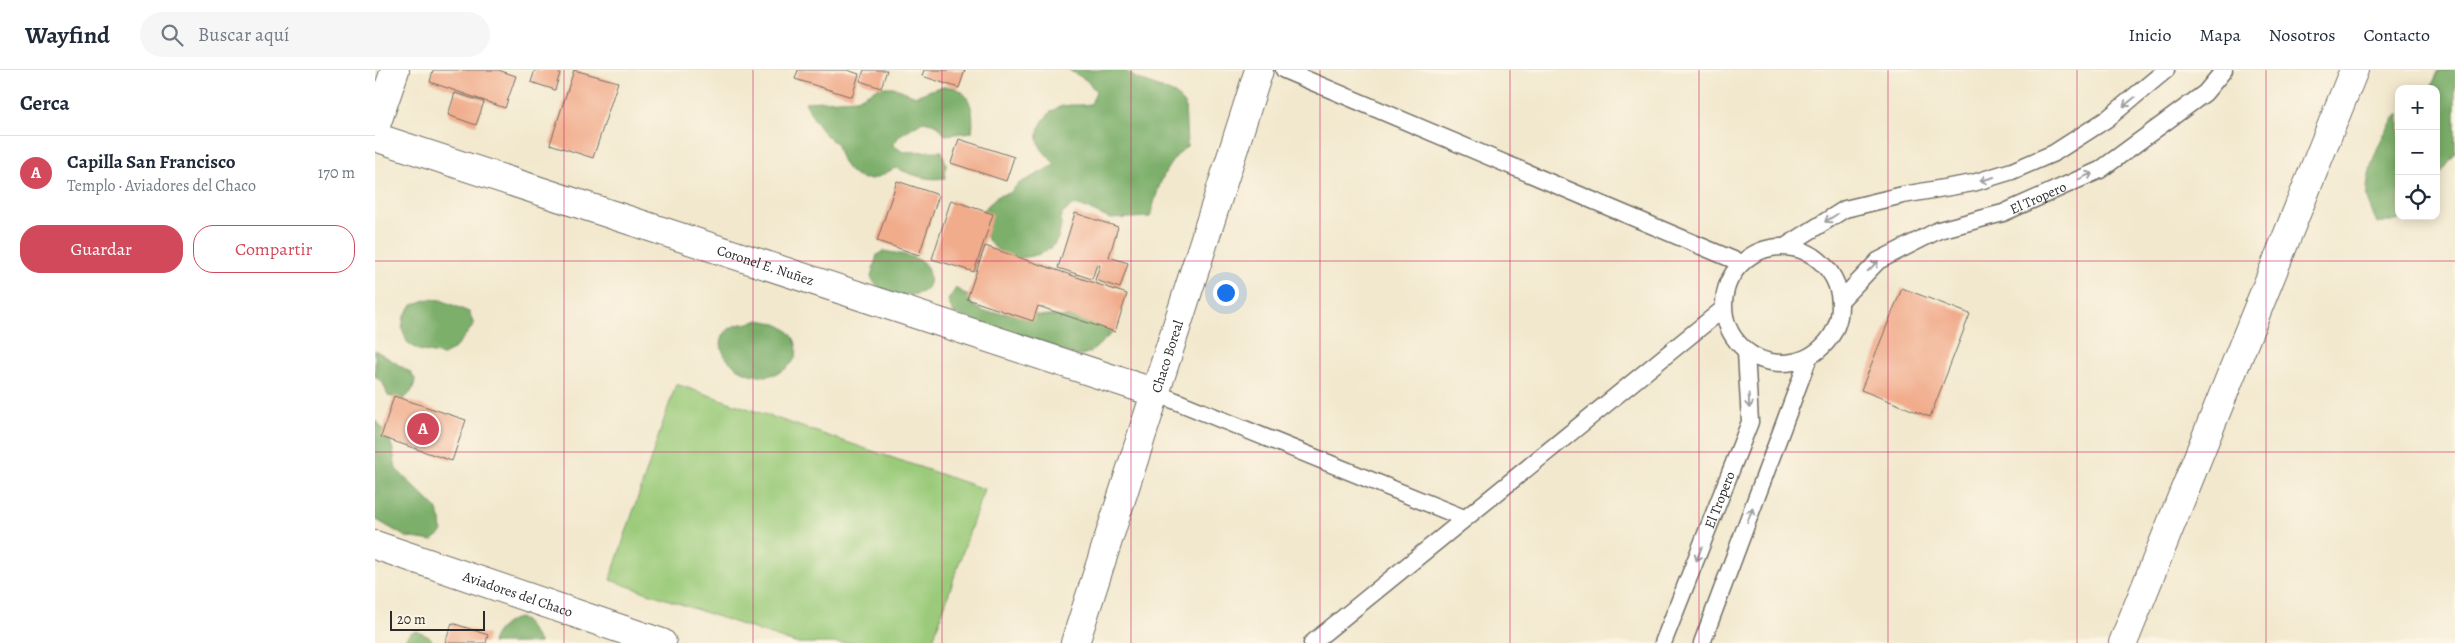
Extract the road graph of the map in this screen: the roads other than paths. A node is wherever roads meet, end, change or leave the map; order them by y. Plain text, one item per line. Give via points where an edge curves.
1 (395, 70) edge
2 (1259, 70) edge
3 (1284, 70) edge
4 (2166, 70) edge
5 (2224, 70) edge
6 (2354, 70) edge
7 (375, 128) edge
8 (375, 137) edge
9 (1786, 246) junction
10 (1741, 263) junction
11 (1840, 302) junction
12 (1723, 309) junction
13 (1746, 352) junction
14 (1809, 357) junction
15 (1156, 393) junction
16 (1464, 518) junction
17 (375, 545) edge
18 (662, 643) edge
19 (1075, 643) edge
20 (1312, 643) edge
21 (1663, 643) edge
22 (1702, 643) edge
23 (2123, 643) edge

1 - 7 street
2 - 15 street, Chaco Boreal
3 - 10 lane
4 -> 9 lane via 2107,119 2054,153 2013,171 1973,183 1845,209
11 -> 5 lane, El Tropero via 1878,261 1939,230 2003,213 2100,170 2205,93
6 - 23 street
8 - 15 street, Coronel E. Nuñez
9 - 10 lane via 1770,247
9 - 11 lane via 1810,254 1829,270 1837,285
10 - 12 lane via 1727,284
11 - 14 lane via 1833,334
12 - 13 lane via 1726,325 1734,340
12 - 16 lane
13 - 14 lane via 1777,364
13 -> 21 lane, El Tropero via 1750,422
22 -> 14 lane
15 - 16 lane
15 - 19 street, Chaco Boreal
16 - 20 lane
17 - 18 street, Aviadores del Chaco

